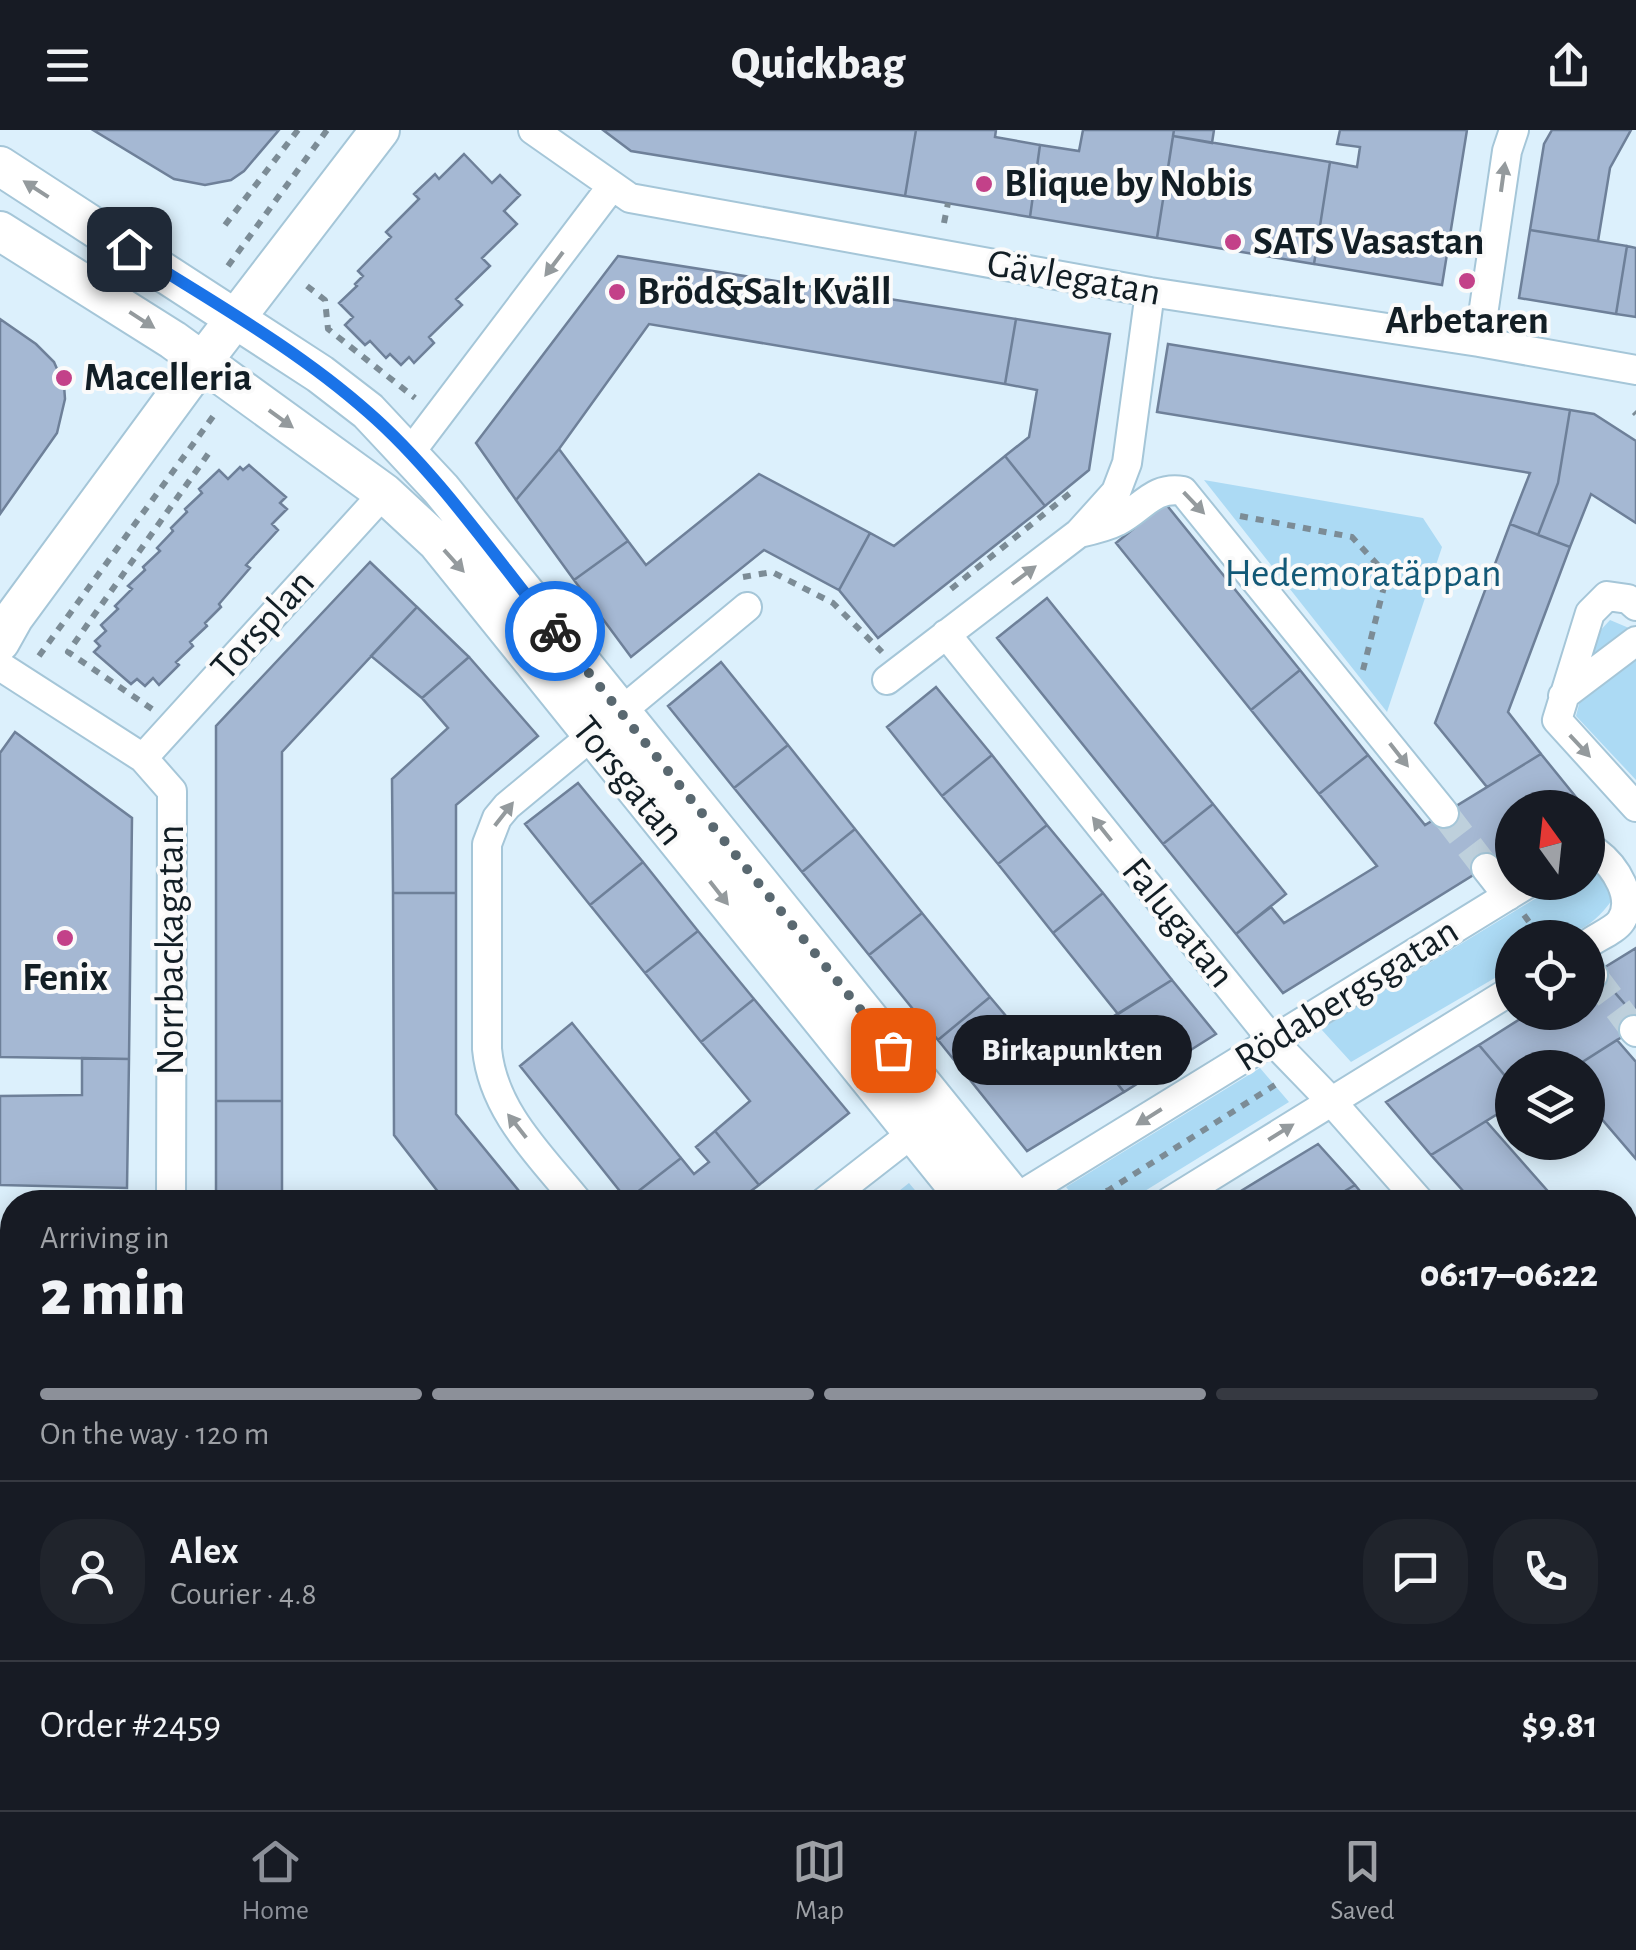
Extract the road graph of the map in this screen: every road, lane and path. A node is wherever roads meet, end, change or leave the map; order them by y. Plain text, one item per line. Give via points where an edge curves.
1 (298, 130) edge
2 (327, 130) edge
3 (380, 130) edge
4 (533, 130) edge
5 (1514, 130) edge
6 (0, 166) edge
7 (612, 186) junction
8 (948, 203) dead end
9 (944, 223) dead end
10 (225, 225) dead end
11 (0, 231) edge
12 (224, 272) dead end
13 (306, 286) dead end
14 (1150, 292) junction
15 (236, 317) junction
16 (1479, 342) junction
17 (202, 362) junction
18 (1636, 370) edge
19 (439, 418) junction
20 (198, 440) dead end
21 (211, 450) dead end
22 (409, 454) junction
23 (1082, 484) dead end
24 (384, 494) junction
25 (1200, 508) junction
26 (1079, 533) junction
27 (809, 590) dead end
28 (950, 590) dead end
29 (1636, 606) edge
30 (747, 608) dead end
31 (946, 634) junction
32 (891, 637) dead end
33 (1636, 640) edge
34 (0, 642) edge
35 (11, 674) edge
36 (887, 680) dead end
37 (1563, 696) junction
38 (1356, 700) junction
39 (173, 723) junction
40 (606, 724) junction
41 (143, 758) junction
42 (1636, 807) edge
43 (1444, 813) tunnel mouth
44 (1605, 860) edge
45 (1486, 868) tunnel mouth
46 (1495, 876) edge
47 (1512, 900) edge
48 (1605, 932) edge
49 (1495, 1000) edge
50 (1273, 1041) junction
51 (1275, 1085) dead end
52 (1332, 1100) junction
53 (926, 1122) junction
54 (171, 1190) edge
55 (568, 1190) edge
56 (839, 1190) edge
57 (962, 1190) edge
58 (1001, 1190) edge
59 (1033, 1190) edge
60 (1108, 1190) edge
61 (1188, 1190) edge
62 (1410, 1190) edge

1 - 10 path
2 - 12 path
3 - 15 main road
4 - 7 street, Gävlegatan
16 -> 5 street
15 -> 6 main road, Torsgatan
7 - 14 street, Gävlegatan via 630,198
7 -> 19 street
8 - 9 path
11 -> 17 main road, Torsgatan
13 - 19 path via 325,300 328,329
14 - 16 street, Gävlegatan
14 - 26 street via 1126,463 1116,492
15 - 17 main road
15 - 22 main road, Torsgatan via 368,411
16 - 18 street, Gävlegatan
17 -> 24 main road, Torsgatan
17 - 34 main road
19 - 22 street
20 - 35 path
21 - 39 path via 68,652
22 - 40 main road, Torsgatan via 441,489
23 - 28 path
24 - 39 street, Torsplan
24 -> 40 main road, Torsgatan
26 -> 25 street via 1122,520 1170,489 1183,491
25 - 38 street
25 - 38 path via 1352,537 1386,575
31 -> 26 street
27 - 32 path via 833,602 876,649
29 - 37 street via 1607,596 1590,613
30 - 40 street
31 - 36 street
50 -> 31 street, Falugatan
33 - 37 street
35 - 41 street, Norrbackagatan
37 -> 42 street via 1557,720
38 -> 43 street
39 - 41 street, Torsplan
40 - 53 main road, Torsgatan
55 -> 40 street via 506,1112 492,1079 487,844 507,806
41 - 54 street, Norrbackagatan via 172,792
44 - 48 street via 1628,899 1621,921
45 - 46 street
47 - 50 street, Rödabergsgatan
49 - 52 street, Rödabergsgatan
50 - 52 street, Falugatan
50 -> 59 street, Rödabergsgatan
51 - 60 path
61 -> 52 street, Rödabergsgatan
52 - 62 street, Falugatan
53 - 56 street
53 - 57 main road, Torsgatan
53 - 58 main road, Torsgatan

